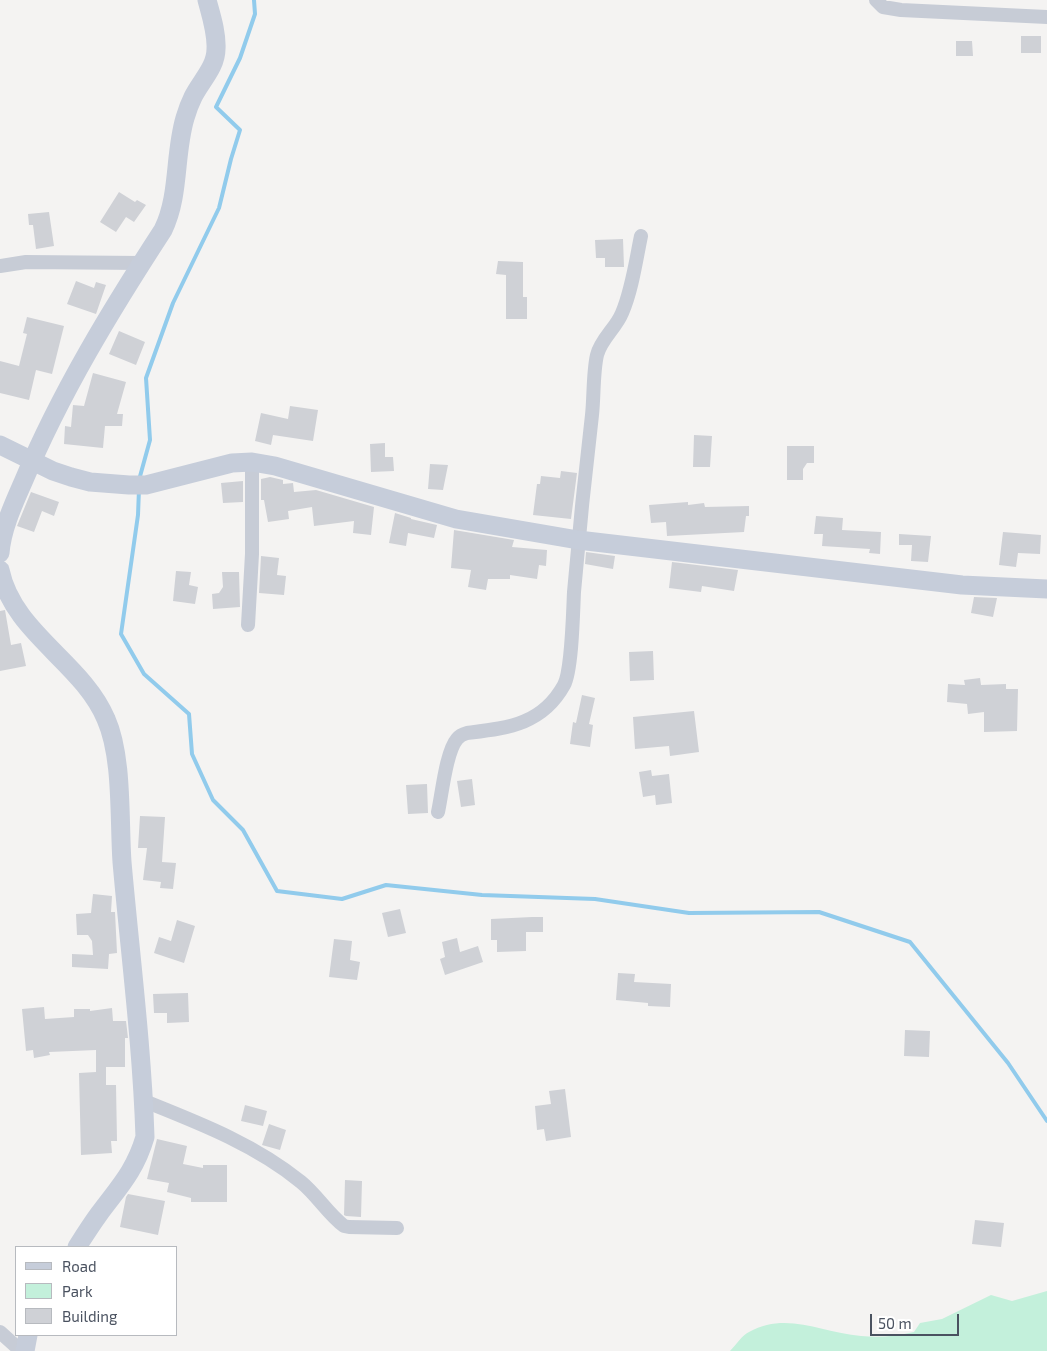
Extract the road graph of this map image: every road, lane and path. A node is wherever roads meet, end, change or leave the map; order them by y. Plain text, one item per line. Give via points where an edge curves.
1 (207, 0) edge
2 (876, 0) edge
3 (1047, 18) edge
4 (641, 236) dead end
5 (142, 263) junction
6 (0, 266) edge
7 (0, 445) edge
8 (32, 460) junction
9 (252, 462) junction
10 (578, 540) junction
11 (0, 553) edge
12 (0, 570) edge
13 (1047, 589) edge
14 (248, 625) dead end
15 (438, 812) dead end
16 (144, 1101) junction
17 (397, 1228) dead end
18 (78, 1246) edge
19 (0, 1332) edge
20 (28, 1336) edge
21 (23, 1351) edge

1 - 5 street via 216,49 212,65 185,118 170,216
2 - 3 street via 883,7 901,10
4 - 10 street via 625,306 597,356
5 - 6 street via 26,262
5 - 8 street via 73,378
7 - 8 street
8 - 9 street via 90,482 137,485 232,463
8 - 11 street via 6,523
9 - 10 street via 456,519
9 - 14 street
10 - 13 street via 962,585
10 - 15 street via 570,658 565,684 553,700 527,721 460,735 451,750
12 - 16 street via 11,602 38,637 78,677 106,718 113,739
16 - 17 street via 218,1131 250,1148 302,1182 344,1226
16 - 18 street via 145,1137 139,1156 127,1179
19 - 21 street
20 - 21 street

